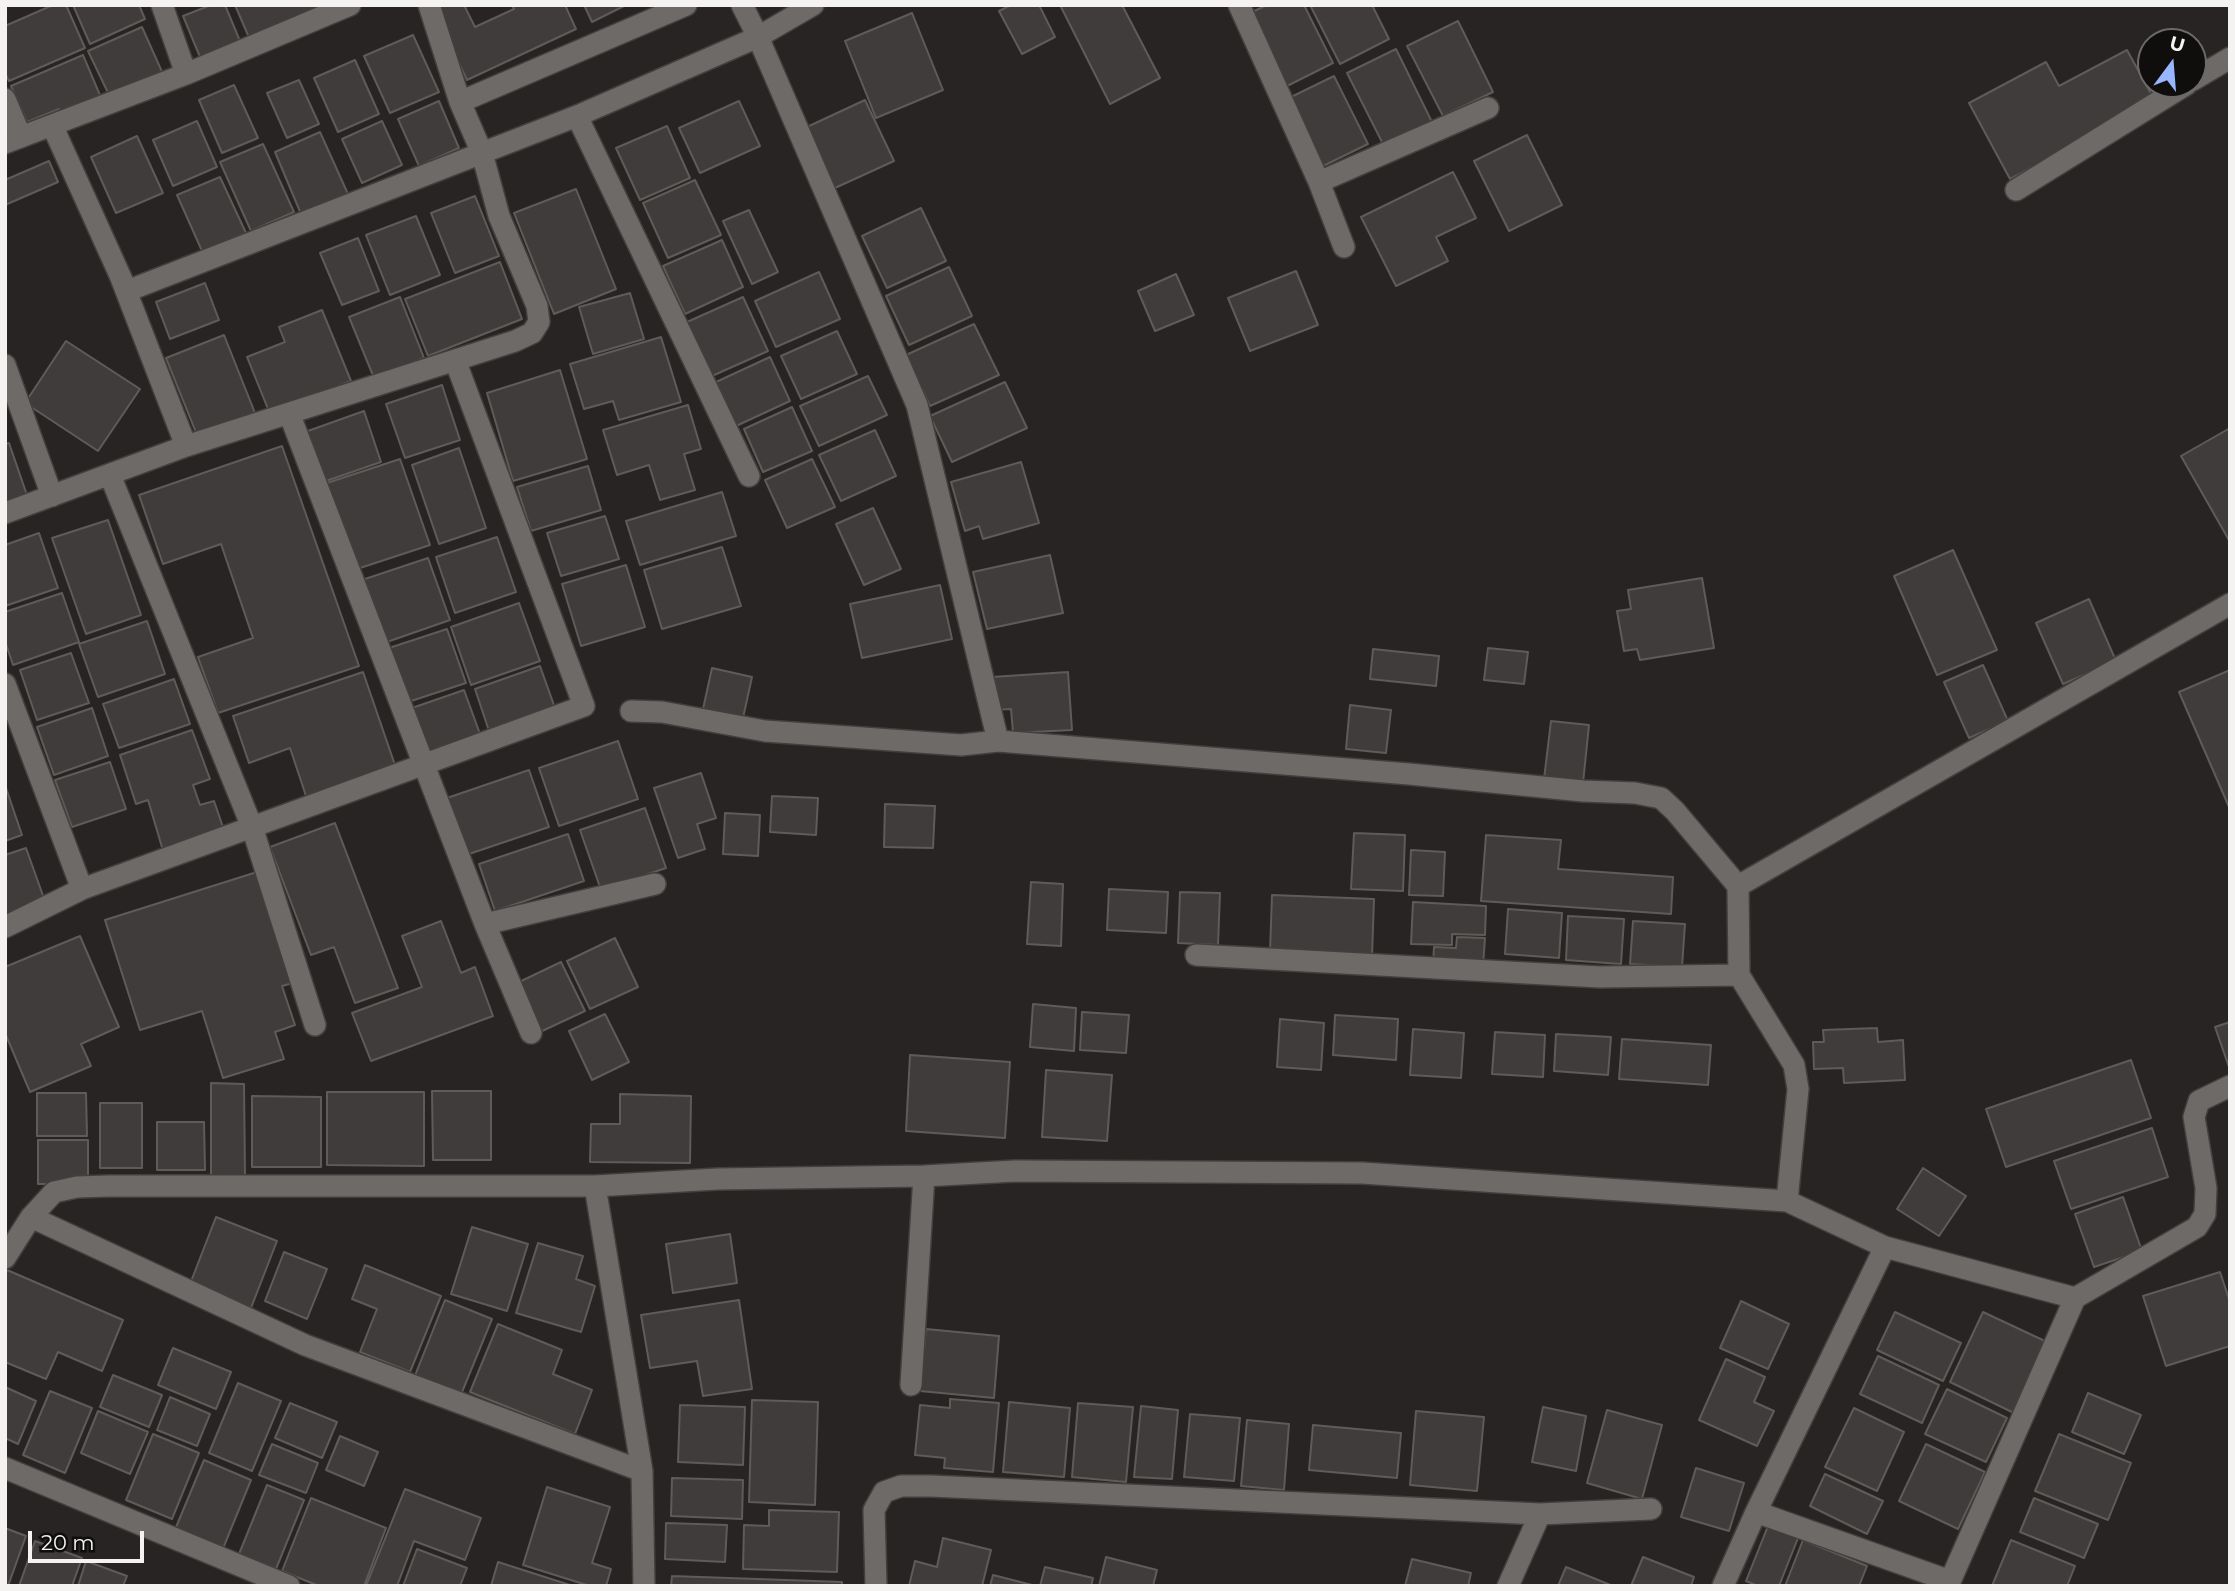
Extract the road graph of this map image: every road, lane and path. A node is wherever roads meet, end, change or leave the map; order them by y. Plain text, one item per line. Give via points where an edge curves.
1 (162, 5) edge
2 (349, 5) edge
3 (429, 5) edge
4 (686, 5) edge
5 (742, 5) edge
6 (813, 5) edge
7 (1238, 5) edge
8 (758, 37) junction
9 (2230, 58) edge
10 (2207, 72) edge
11 (186, 74) junction
12 (2164, 98) edge
13 (5, 99) edge
14 (460, 102) junction
15 (1488, 108) dead end
16 (577, 116) junction
17 (52, 125) junction
18 (13, 140) edge
19 (482, 153) junction
20 (1319, 182) junction
21 (2016, 190) dead end
22 (1344, 247) dead end
23 (114, 261) junction
24 (455, 360) junction
25 (5, 365) edge
26 (289, 413) junction
27 (186, 446) junction
28 (110, 475) junction
29 (749, 476) dead end
30 (52, 496) junction
31 (5, 513) edge
32 (2230, 604) edge
33 (5, 684) edge
34 (631, 711) dead end
35 (998, 741) junction
36 (425, 764) junction
37 (252, 827) junction
38 (655, 884) dead end
39 (1738, 886) junction
40 (82, 889) junction
41 (485, 924) junction
42 (5, 927) edge
43 (1196, 955) dead end
44 (1739, 975) junction
45 (315, 1025) dead end
46 (531, 1033) dead end
47 (2230, 1086) edge
48 (925, 1176) junction
49 (595, 1186) junction
50 (1787, 1201) junction
51 (31, 1217) junction
52 (1885, 1247) junction
53 (5, 1258) edge
54 (2074, 1298) junction
55 (911, 1385) dead end
56 (5, 1468) edge
57 (642, 1471) junction
58 (1651, 1509) dead end
59 (1756, 1512) junction
60 (1540, 1514) junction
61 (1949, 1583) edge
62 (289, 1586) edge
63 (644, 1586) edge
64 (876, 1586) edge
65 (1508, 1586) edge
66 (1723, 1586) edge

1 - 11 street
2 - 11 street
3 - 14 street
4 - 14 street
5 - 8 street
6 - 8 street
7 - 20 street
8 - 16 street
8 - 35 street via 917,405
9 - 10 street
11 - 17 street
12 - 21 street
13 - 18 street
14 - 19 street
15 - 20 street
16 - 19 street
16 - 29 street
17 - 18 street
17 - 23 street
19 - 23 street via 127,291
19 - 24 street via 499,216 530,286 539,322 532,333 515,341
20 - 22 street
23 - 27 street
24 - 26 street
24 - 36 street via 584,706
25 - 30 street
26 - 27 street
26 - 36 street
27 - 28 street
28 - 30 street
28 - 37 street
30 - 31 street
32 - 39 street
33 - 40 street
34 - 35 street via 662,712 765,731 961,745
35 - 39 street via 1661,798
36 - 37 street
36 - 41 street
37 - 40 street
37 - 45 street
38 - 41 street
39 - 44 street
40 - 42 street
41 - 46 street
43 - 44 street via 1600,978
44 - 50 street via 1794,1065 1798,1089
47 - 54 street via 2199,1101 2194,1117 2206,1188 2205,1214 2197,1227
48 - 49 street via 718,1178
48 - 50 street via 1015,1171 1362,1173
48 - 55 street
49 - 51 street via 77,1187 54,1192
49 - 57 street
50 - 52 street
51 - 53 street
51 - 57 street via 305,1345
52 - 54 street
52 - 59 street
54 - 61 street
56 - 62 street
57 - 63 street
58 - 60 street
59 - 61 street
59 - 66 street
60 - 64 street via 901,1486 884,1492 874,1510
60 - 65 street

